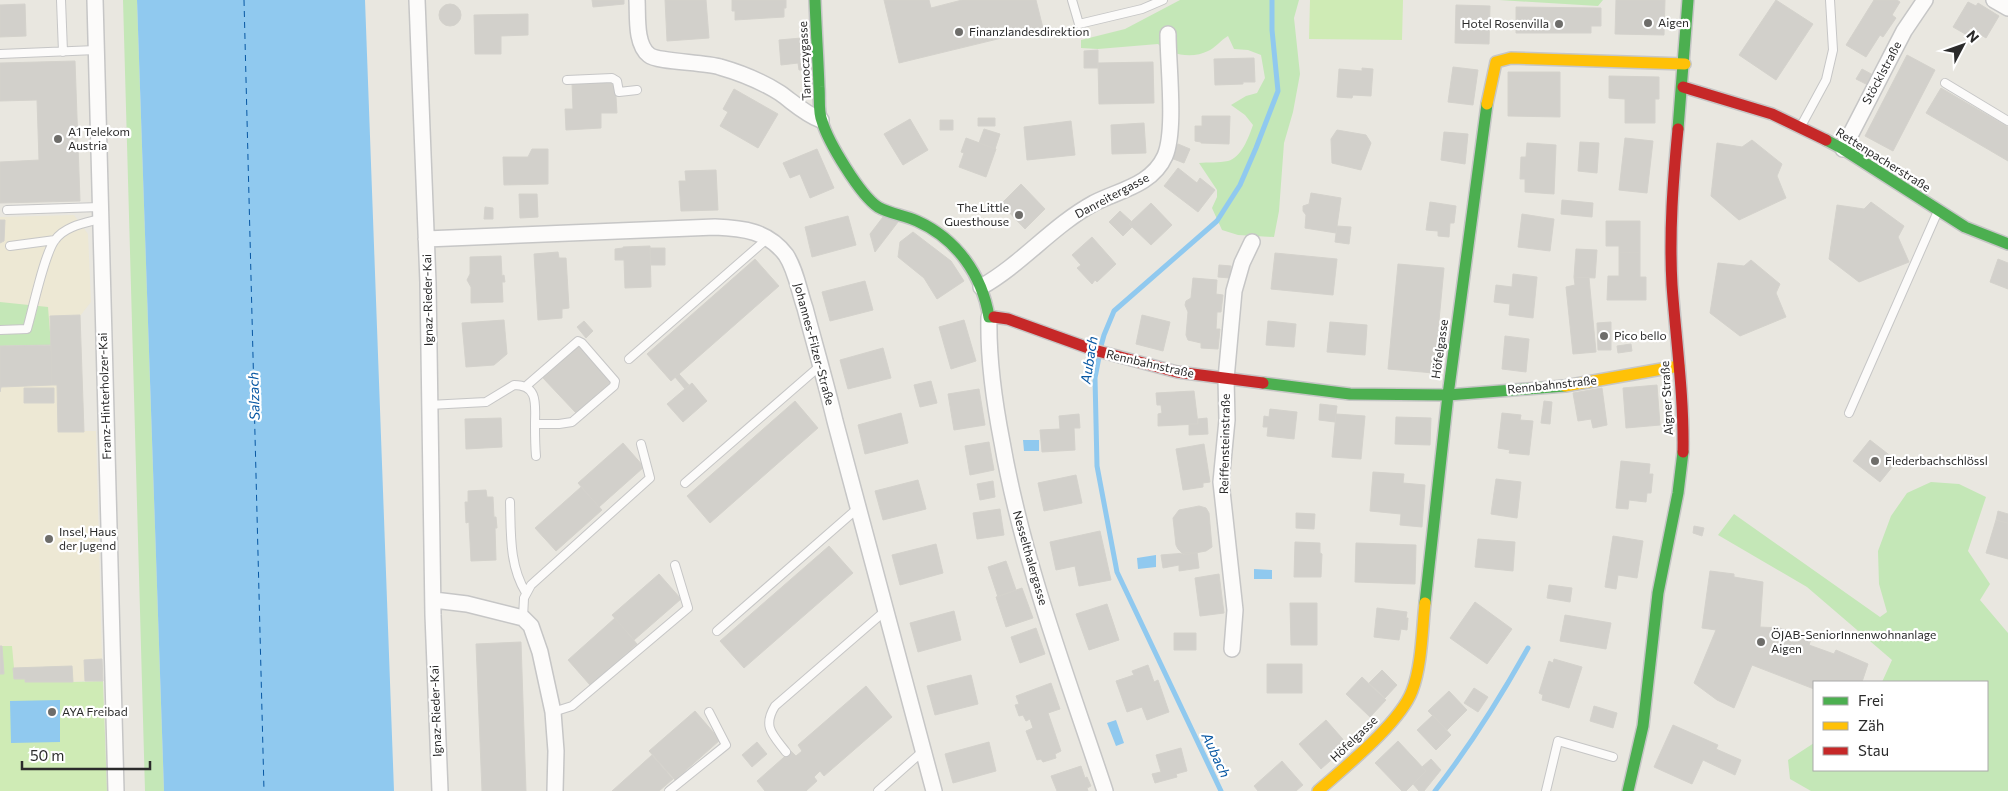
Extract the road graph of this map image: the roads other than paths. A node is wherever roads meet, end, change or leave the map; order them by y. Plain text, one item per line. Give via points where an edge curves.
1 (61, 0) edge
2 (95, 0) edge
3 (417, 0) edge
4 (637, 0) edge
5 (815, 0) edge
6 (1072, 0) edge
7 (1163, 0) edge
8 (1688, 0) edge
9 (1830, 0) edge
10 (1925, 0) edge
11 (1994, 0) edge
12 (2008, 8) edge
13 (1168, 34) dead end
14 (96, 50) junction
15 (63, 52) junction
16 (0, 54) edge
17 (1685, 64) junction
18 (567, 80) dead end
19 (1945, 83) dead end
20 (1684, 87) junction
21 (637, 90) dead end
22 (821, 120) junction
23 (2008, 121) edge
24 (1800, 127) junction
25 (1843, 149) junction
26 (7, 210) dead end
27 (1938, 211) junction
28 (100, 213) junction
29 (768, 238) junction
30 (426, 239) junction
31 (55, 240) junction
32 (1252, 242) dead end
33 (2008, 244) edge
34 (10, 246) dead end
35 (981, 287) junction
36 (989, 317) junction
37 (0, 330) edge
38 (629, 359) dead end
39 (821, 365) junction
40 (1679, 366) junction
41 (1226, 379) junction
42 (526, 387) junction
43 (1448, 395) junction
44 (429, 405) junction
45 (1849, 413) dead end
46 (535, 424) junction
47 (641, 444) dead end
48 (536, 456) dead end
49 (685, 483) dead end
50 (510, 502) dead end
51 (858, 508) junction
52 (674, 565) dead end
53 (526, 593) junction
54 (434, 600) junction
55 (885, 611) junction
56 (522, 618) junction
57 (717, 631) dead end
58 (1232, 649) dead end
59 (553, 712) junction
60 (709, 712) dead end
61 (923, 751) junction
62 (786, 752) dead end
63 (1613, 758) dead end
64 (116, 791) edge
65 (440, 791) edge
66 (555, 791) edge
67 (669, 791) edge
68 (878, 791) edge
69 (934, 791) edge
70 (1105, 791) edge
71 (1318, 791) edge
72 (1546, 791) edge
73 (1628, 791) edge

1 - 15 lane
2 - 14 street, Franz-Hinterholzer-Kai
3 - 30 street, Ignaz-Rieder-Kai
4 - 22 street via 642,44 653,58 709,64 743,74
5 - 22 street, Tarnoczygasse
6 - 7 lane via 1079,24
8 - 17 street, Aigner Straße
9 - 24 lane via 1832,50 1826,80
10 - 25 street, Stöcklstraße via 1904,31
11 - 12 street
13 - 35 street, Danreitergasse via 1169,131 1167,151 1158,167 1143,181 1067,220 1003,274
14 - 15 lane
14 - 28 street, Franz-Hinterholzer-Kai
15 - 16 lane
17 - 20 street, Aigner Straße
17 - 43 street, Höfelgasse via 1511,58 1496,62
18 - 21 lane via 612,78 617,81 619,92
19 - 23 lane
20 - 24 street, Rettenpacherstraße via 1772,114
20 - 40 street, Aigner Straße via 1671,224 1672,292
22 - 35 street via 870,200 881,209 919,222 940,235 962,255
24 - 25 street, Rettenpacherstraße
25 - 27 street, Rettenpacherstraße
26 - 28 lane
27 - 33 street, Rettenpacherstraße via 1965,227
27 - 45 lane
28 - 31 lane via 73,226
28 - 64 street, Franz-Hinterholzer-Kai
29 - 30 street, Johannes-Filzer-Straße via 746,229 715,227
29 - 38 lane
29 - 39 street, Johannes-Filzer-Straße via 780,248 792,266
30 - 44 street, Ignaz-Rieder-Kai
31 - 34 lane
31 - 37 lane via 28,329
32 - 41 street, Reiffensteinstraße via 1234,291
35 - 36 street
36 - 41 street, Rennbahnstraße via 1017,322 1106,354 1177,372
36 - 70 street, Nesselthalergasse via 988,344 1007,473 1034,579
39 - 49 lane
39 - 51 street, Johannes-Filzer-Straße
40 - 43 street, Rennbahnstraße via 1571,385
40 - 73 street, Aigner Straße via 1683,432 1679,487 1657,596 1640,745
41 - 43 street, Rennbahnstraße via 1350,394
41 - 58 street, Reiffensteinstraße via 1221,482 1236,610
42 - 44 lane via 514,385 486,402
42 - 46 lane via 534,398
42 - 46 lane via 578,341 615,381 614,386 572,422
43 - 71 street, Höfelgasse via 1414,689 1405,707 1390,724
44 - 54 street, Ignaz-Rieder-Kai
46 - 48 lane
47 - 53 lane via 650,478 536,580
50 - 53 lane via 512,554
51 - 55 street, Johannes-Filzer-Straße
51 - 57 lane
52 - 59 lane via 688,608 572,706
53 - 56 lane
54 - 56 street via 467,604
54 - 65 street, Ignaz-Rieder-Kai
55 - 61 street, Johannes-Filzer-Straße
55 - 62 lane via 775,706 768,726
56 - 59 street via 533,631
59 - 66 street
60 - 67 lane via 726,745
61 - 68 lane
61 - 69 street, Johannes-Filzer-Straße
63 - 72 lane via 1558,742

